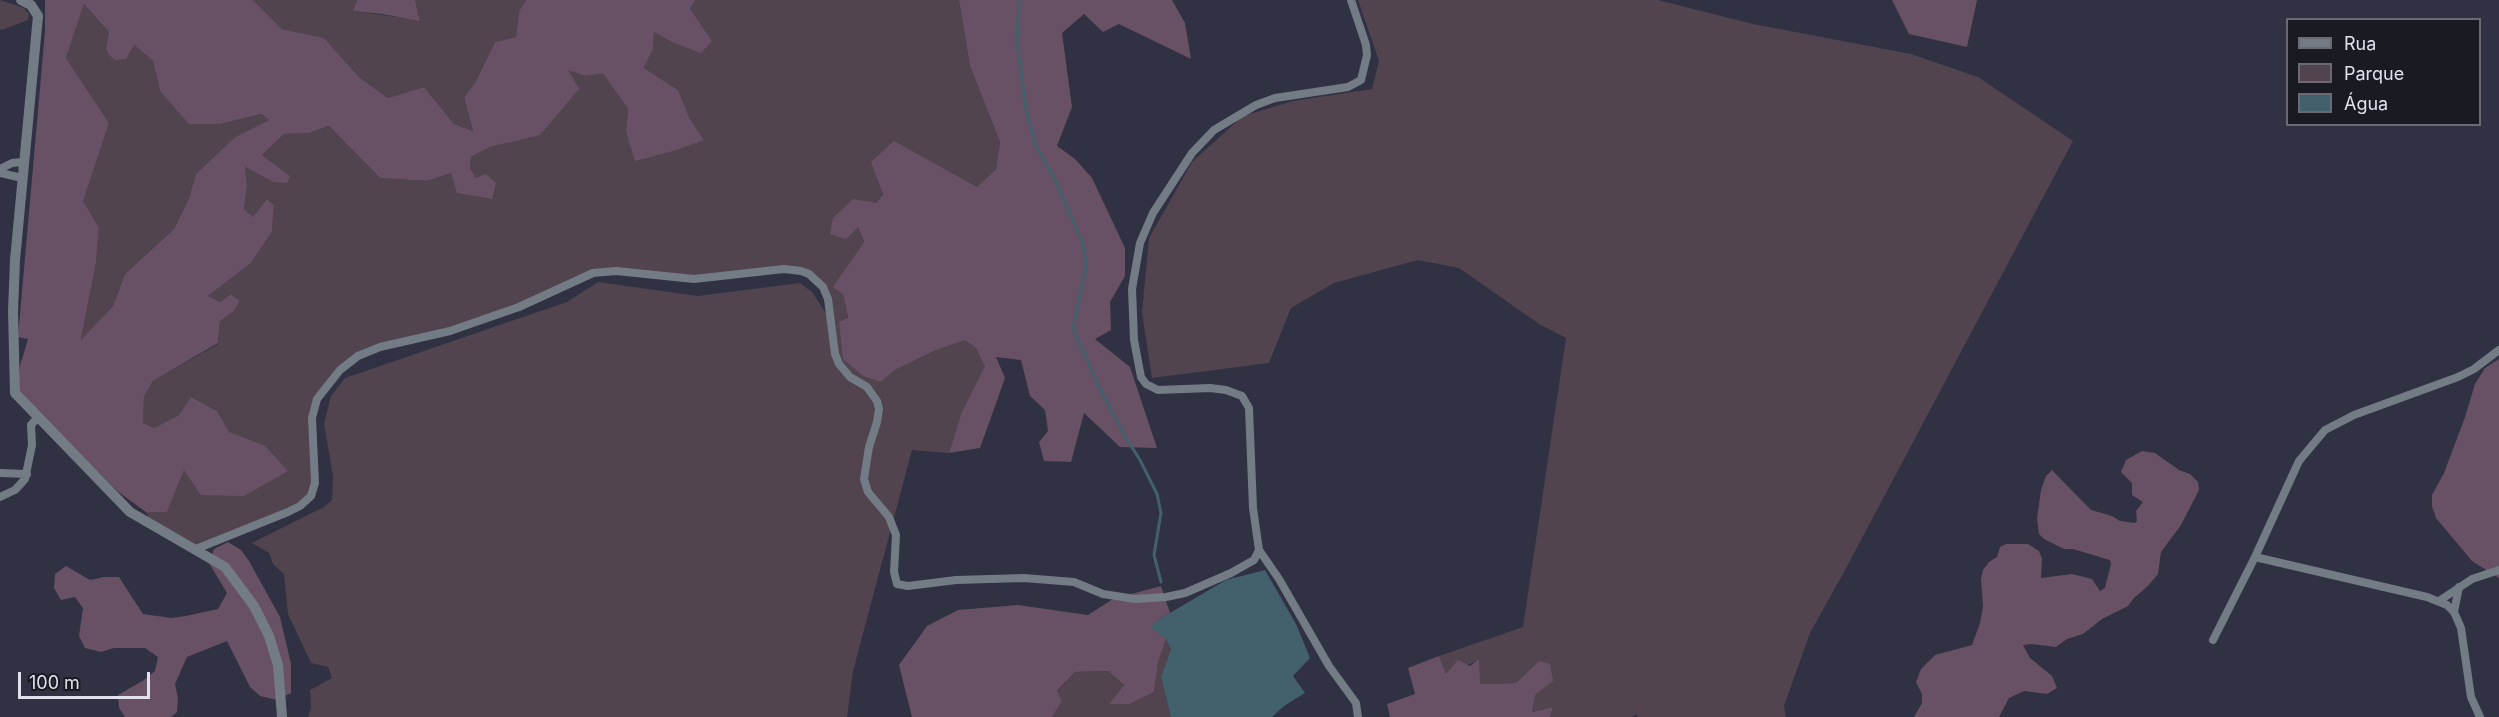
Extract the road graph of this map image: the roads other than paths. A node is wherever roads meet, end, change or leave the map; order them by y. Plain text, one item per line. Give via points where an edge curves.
1 (21, 0) edge
2 (1351, 0) edge
3 (23, 162) junction
4 (0, 169) edge
5 (0, 173) edge
6 (22, 178) junction
7 (2499, 350) edge
8 (38, 417) junction
9 (0, 473) edge
10 (27, 474) junction
11 (0, 497) edge
12 (196, 549) junction
13 (1259, 550) junction
14 (2255, 557) junction
15 (2499, 570) edge
16 (2459, 587) junction
17 (2439, 601) junction
18 (2454, 612) junction
19 (2213, 640) dead end
20 (282, 717) edge
21 (1358, 717) edge
22 (2480, 717) edge

1 - 3 street via 31,5 38,16
2 - 13 street via 1366,45 1361,80 1348,87 1283,96 1256,105 1207,136 1153,213 1140,243 1132,289 1136,357 1146,384 1165,391 1226,390 1242,396 1247,403
3 - 4 street
3 - 6 street
5 - 6 street
6 - 8 street via 15,260 13,384 15,393
7 - 14 street via 2458,377 2354,415 2325,430 2299,460
8 - 10 street via 31,425
8 - 12 street via 130,512
9 - 10 street
10 - 11 street via 19,487
12 - 13 street via 288,512 311,496 315,483 311,424 317,399 340,370 358,356 450,331 592,273 616,271 694,279 784,269 809,274 823,287 839,364 850,377 867,387 877,401 878,422 864,479 896,535 897,584 1024,578 1074,582 1103,594 1134,599 1166,597 1185,593 1244,567
12 - 20 street via 225,567 254,606 279,665
13 - 21 street via 1356,703
14 - 17 street
14 - 19 street
15 - 16 street
16 - 17 street
16 - 18 street
17 - 18 street
18 - 22 street via 2461,628 2471,698

